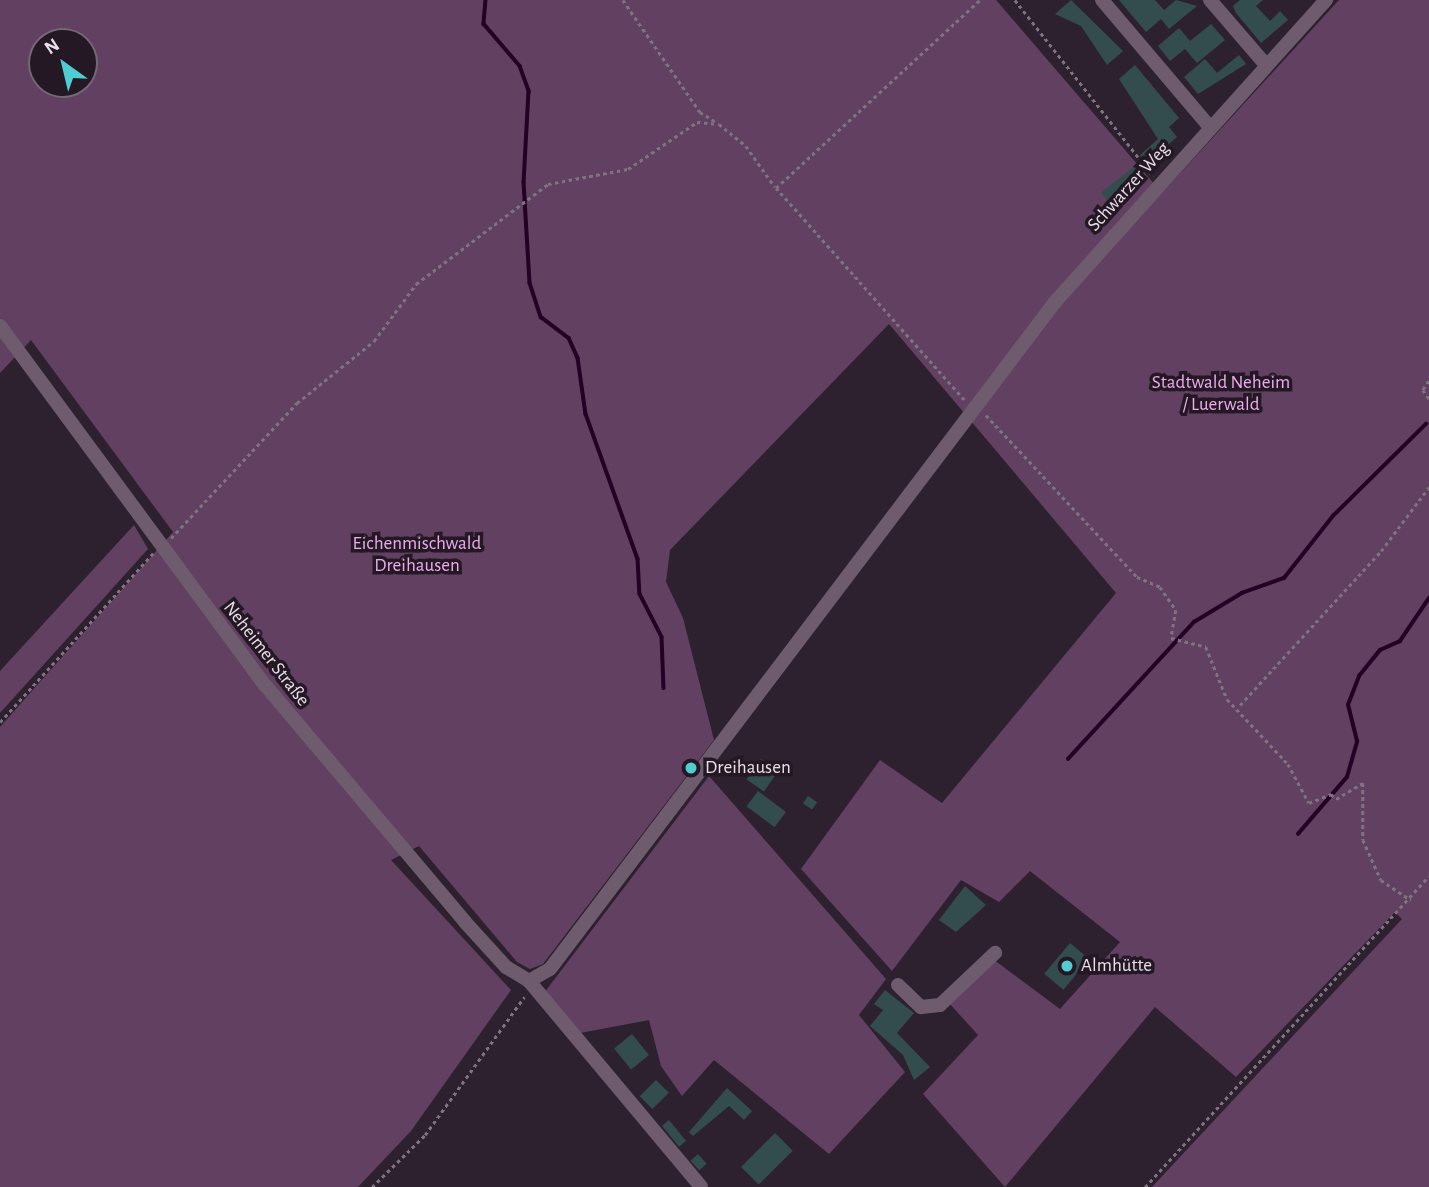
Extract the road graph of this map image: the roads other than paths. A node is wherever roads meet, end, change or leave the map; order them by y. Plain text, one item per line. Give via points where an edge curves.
1 (1102, 0) edge
2 (1210, 0) edge
3 (1326, 0) edge
4 (1265, 64) junction
5 (1209, 126) junction
6 (0, 326) edge
7 (995, 953) dead end
8 (529, 981) junction
9 (898, 985) dead end
10 (701, 1187) edge

1 - 5 street
2 - 4 street
3 - 4 street, Schwarzer Weg
4 - 5 street, Schwarzer Weg
5 - 8 street, Schwarzer Weg via 972,410 550,969
6 - 8 street, Neheimer Straße via 161,547 409,858 506,967
7 - 9 street via 940,1005 921,1007
8 - 10 street, Neheimer Straße

